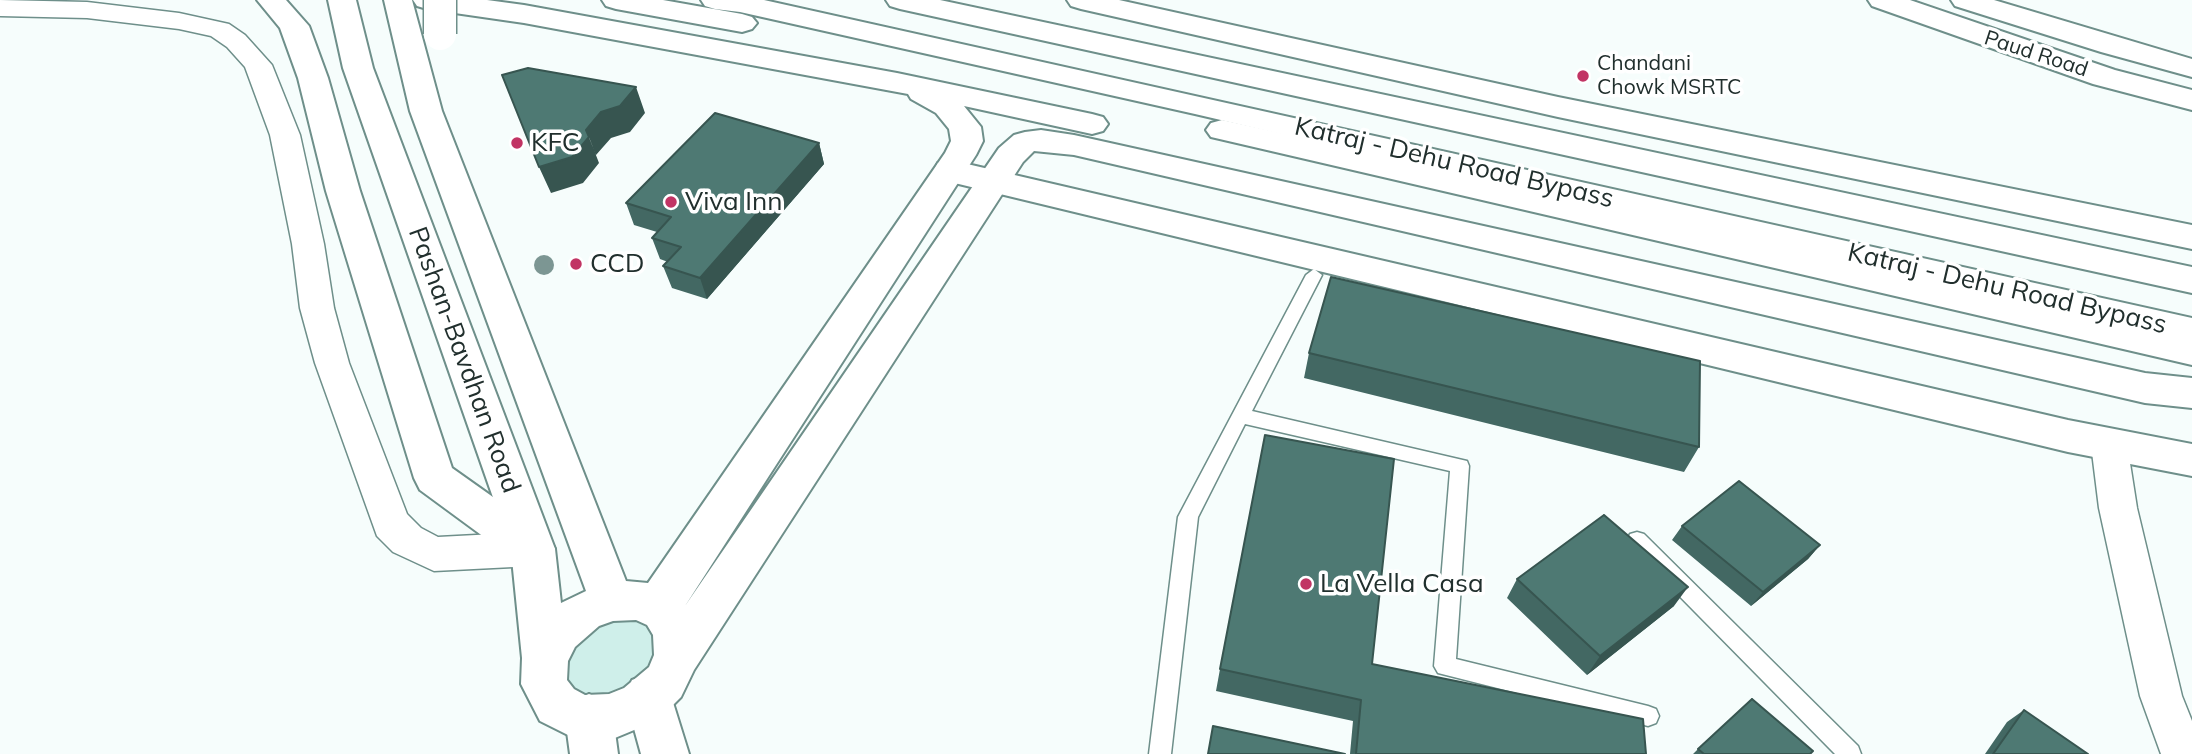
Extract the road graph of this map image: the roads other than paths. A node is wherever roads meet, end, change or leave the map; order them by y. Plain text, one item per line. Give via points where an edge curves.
1 (271, 0) edge
2 (342, 0) edge
3 (398, 0) edge
4 (427, 0) edge
5 (440, 0) edge
6 (616, 0) edge
7 (715, 0) edge
8 (900, 0) edge
9 (985, 0) edge
10 (1081, 0) edge
11 (1882, 0) edge
12 (1965, 0) edge
13 (2046, 0) edge
14 (0, 8) edge
15 (1038, 31) junction
16 (424, 41) junction
17 (2192, 41) edge
18 (2192, 68) edge
19 (897, 82) junction
20 (2192, 100) edge
21 (950, 171) junction
22 (993, 181) junction
23 (2192, 237) edge
24 (1314, 275) dead end
25 (2192, 280) edge
26 (2192, 332) edge
27 (2192, 351) edge
28 (2192, 380) edge
29 (2192, 393) edge
30 (1241, 416) junction
31 (2109, 444) junction
32 (2192, 460) edge
33 (1637, 540) edge
34 (533, 549) junction
35 (612, 601) junction
36 (657, 608) junction
37 (677, 656) junction
38 (545, 659) junction
39 (649, 696) junction
40 (1648, 716) dead end
41 (592, 736) edge
42 (665, 754) edge
43 (1160, 754) edge
44 (1850, 754) edge
45 (2183, 754) edge

1 - 34 main road via 294,26 313,78 343,191 435,478
2 - 34 main road, Pashan-Bavdhan Road via 358,68
3 - 16 main road
4 - 19 main road
5 - 16 main road, bridge
6 - 27 main road via 769,29
7 - 26 main road, Katraj - Dehu Road Bypass via 1209,107
8 - 15 main road, Katraj - Dehu Road Bypass
9 - 15 main road
10 - 23 main road via 1572,110
11 - 20 main road, Paud Road via 2104,77
12 - 18 main road
13 - 17 main road
14 - 34 street via 87,10 179,21 220,30 236,41 258,65 275,105 298,191 317,308 332,363 391,524 407,540 434,554
15 - 25 main road, Katraj - Dehu Road Bypass
16 - 35 main road, Pashan-Bavdhan Road via 426,111
19 - 21 main road via 947,106 965,127 967,141
19 - 28 main road via 1976,323 2143,362
21 - 22 main road
21 - 36 main road
22 - 29 main road via 1025,142 1074,145 2145,388
22 - 31 main road
22 - 37 main road
24 - 30 lane
30 - 40 lane via 1460,466 1445,666
30 - 43 lane via 1188,517
31 - 32 main road
31 - 45 street via 2118,508 2161,696
33 - 44 lane
34 - 38 main road, Pashan-Bavdhan Road
35 - 36 main road via 640,600
35 - 38 main road via 583,612 559,633
36 - 37 main road via 676,631
37 - 39 main road via 665,682
38 - 41 main road via 544,684 557,705 580,718
39 - 41 main road via 610,717
39 - 42 main road

